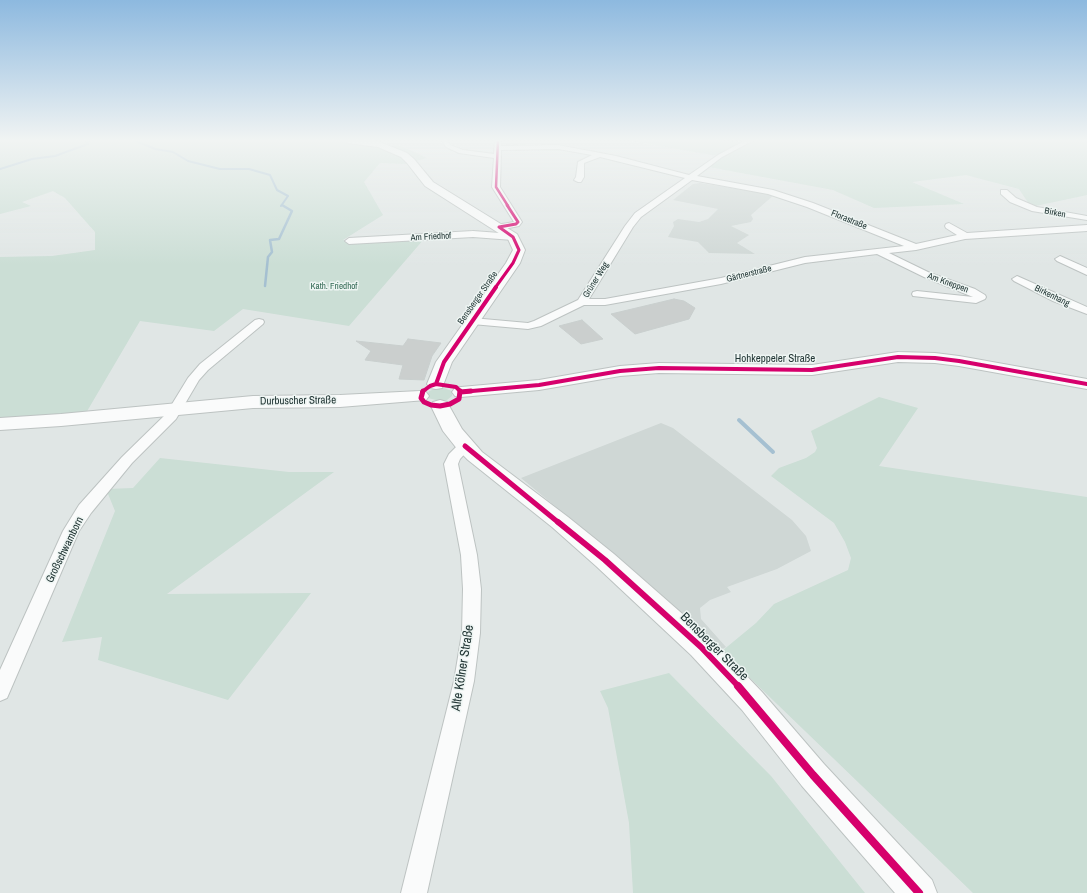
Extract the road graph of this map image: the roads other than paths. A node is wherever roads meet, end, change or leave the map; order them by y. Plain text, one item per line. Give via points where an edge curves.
1 (427, 182) edge
2 (496, 182) edge
3 (684, 182) edge
4 (715, 182) edge
5 (1004, 192) dead end
6 (1087, 218) edge
7 (1010, 223) dead end
8 (949, 226) dead end
9 (499, 227) junction
10 (1087, 228) edge
11 (1067, 229) junction
12 (1026, 232) junction
13 (965, 236) junction
14 (513, 237) junction
15 (1087, 238) edge
16 (349, 241) dead end
17 (916, 247) junction
18 (877, 250) junction
19 (1060, 259) dead end
20 (1087, 272) edge
21 (1017, 279) dead end
22 (917, 294) dead end
23 (582, 302) junction
24 (1087, 311) edge
25 (472, 321) junction
26 (258, 322) dead end
27 (436, 384) junction
28 (1087, 384) edge
29 (460, 392) junction
30 (420, 396) junction
31 (440, 406) junction
32 (175, 409) junction
33 (0, 424) edge
34 (465, 446) junction
35 (0, 692) edge
36 (414, 893) edge
37 (919, 893) edge

1 - 9 main road
2 - 9 street via 496,187 518,222
3 - 23 street, Grüner Weg via 638,215
4 - 17 street, Florastraße via 792,198
5 - 6 street, Birken via 1013,200 1035,209
7 - 12 street
8 - 13 street
9 - 14 main road
10 - 11 street, Birken
11 - 12 street, Birken
11 - 15 street
12 - 13 street, Birken
13 - 17 street, Birken
14 - 16 street, Am Friedhof via 473,234
14 - 25 main road, Bensberger Straße via 519,250
17 - 18 street, Gärtnerstraße
18 - 22 street, Am Kneppen via 927,275 981,297 976,300
18 - 23 street, Gärtnerstraße via 805,260 742,277 628,298
19 - 20 street
21 - 24 street, Birkenhang
23 - 25 street, Grüner Weg via 528,326
25 - 27 main road, Bensberger Straße via 444,362
26 - 32 street via 204,367
27 - 29 main road via 451,385
27 - 30 main road via 425,388
28 - 29 main road, Hohkeppeler Straße via 959,361 898,357 812,370 659,368 620,371 539,385
29 - 31 main road via 459,399 455,402
30 - 31 main road via 427,404
30 - 32 main road, Durbuscher Straße via 252,402
31 - 34 main road, Bensberger Straße via 453,431
32 - 33 main road, Durbuscher Straße
32 - 35 street, Großschwamborn via 103,487 71,531
34 - 36 street, Alte Kölner Straße via 451,464 469,555 472,588 470,633 464,681
34 - 37 main road, Bensberger Straße via 605,560 701,647 752,701 813,775

